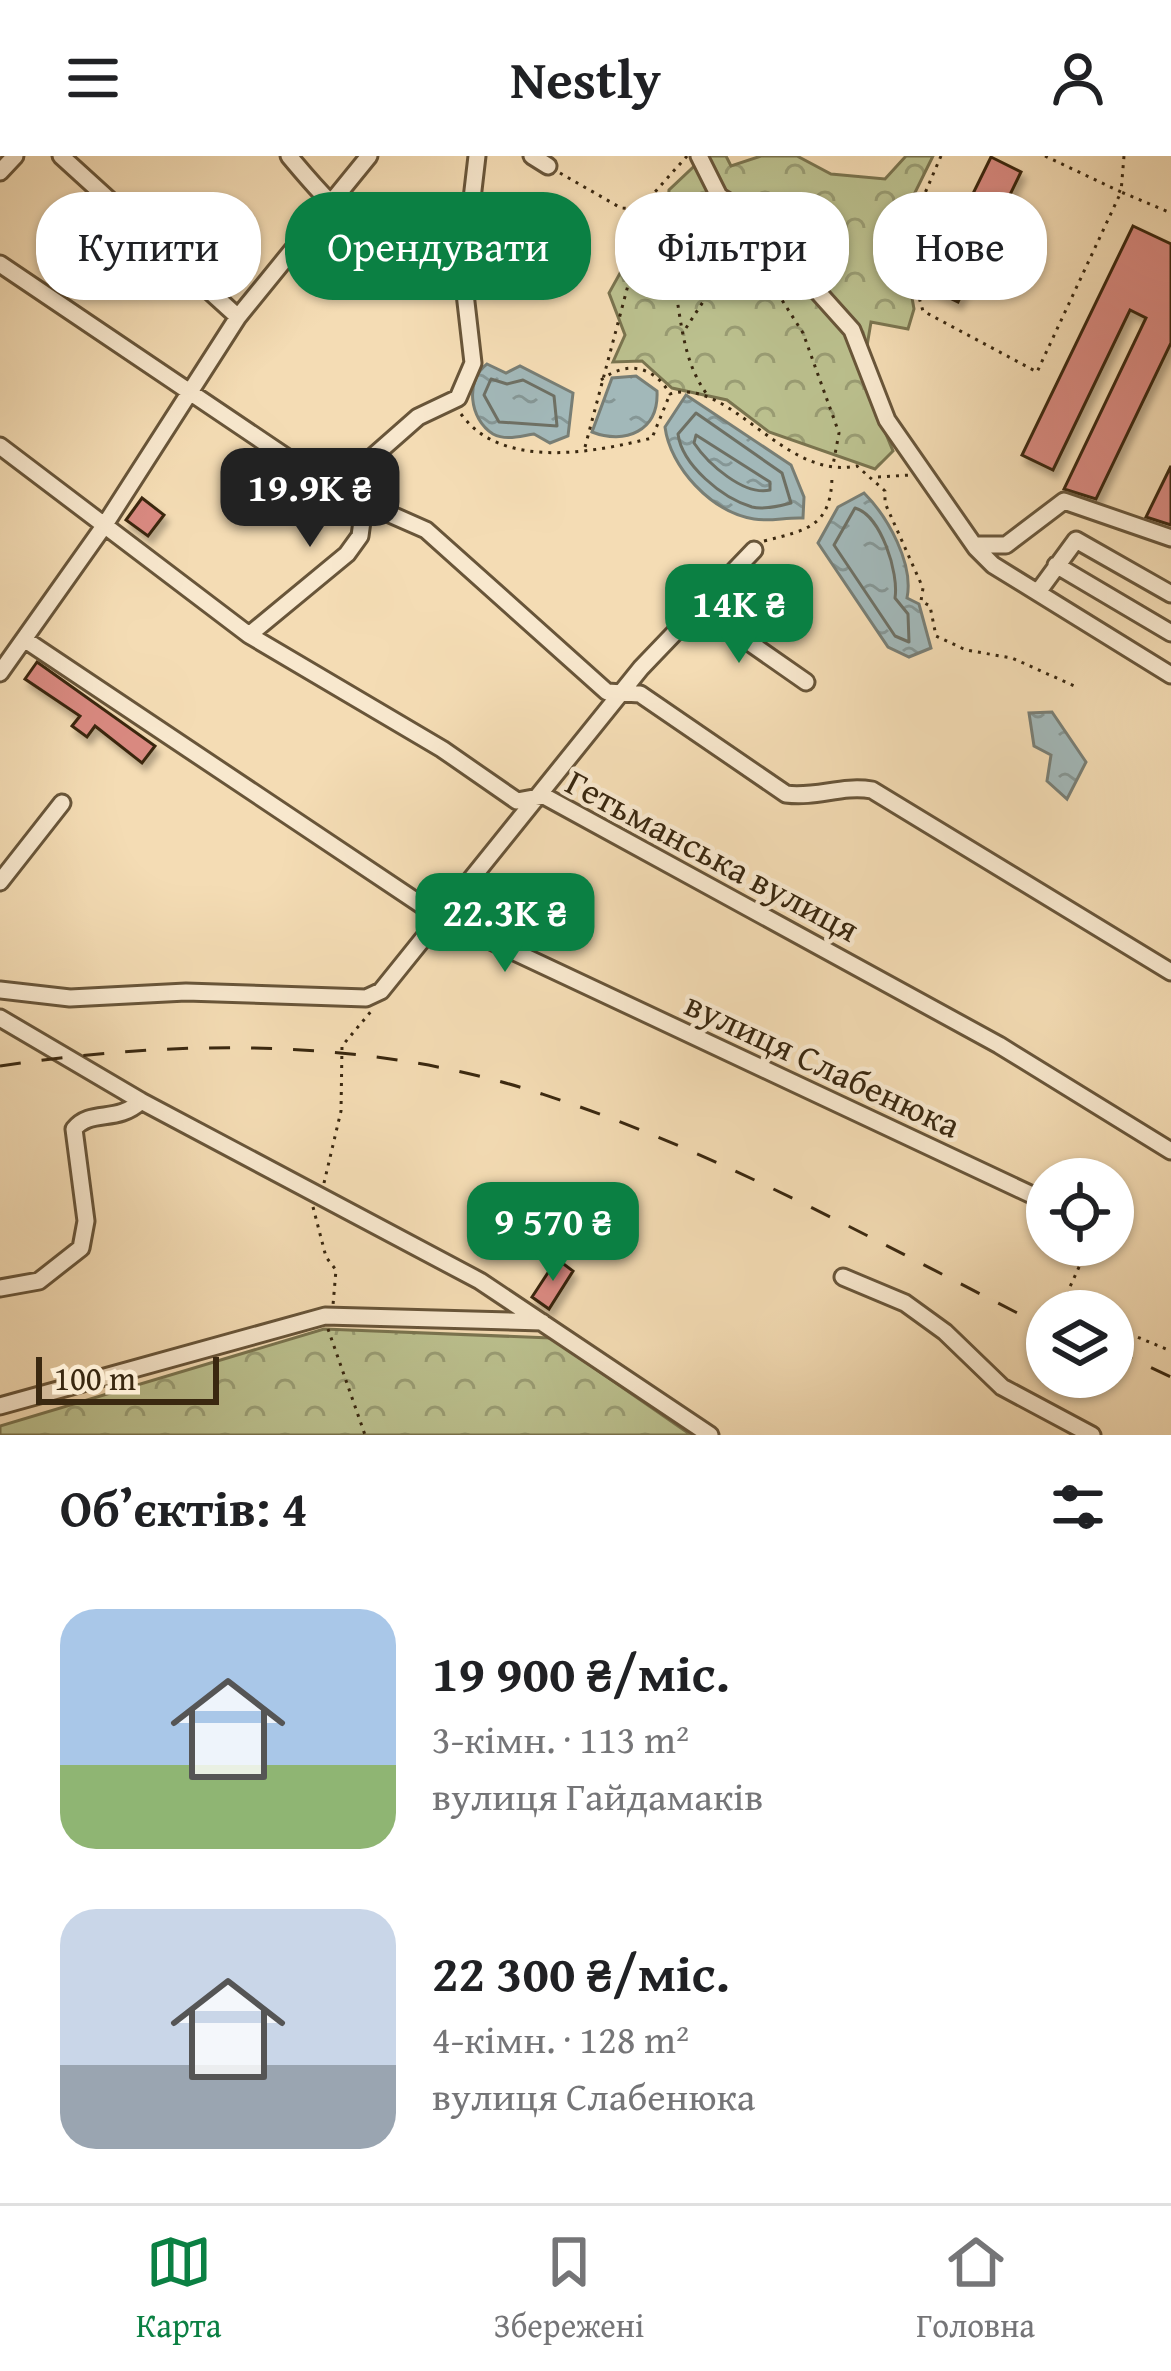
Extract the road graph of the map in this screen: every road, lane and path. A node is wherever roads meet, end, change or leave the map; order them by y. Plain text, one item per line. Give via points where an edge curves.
1 (14, 156) edge
2 (61, 156) edge
3 (290, 156) edge
4 (369, 156) edge
5 (477, 156) edge
6 (532, 156) edge
7 (687, 156) edge
8 (699, 156) edge
9 (941, 156) edge
10 (1045, 156) edge
11 (1124, 156) edge
12 (548, 166) joint
13 (0, 172) edge
14 (319, 192) edge
15 (341, 192) edge
16 (473, 192) edge
17 (655, 192) edge
18 (716, 192) edge
19 (1121, 192) junction
20 (615, 205) edge
21 (1171, 213) edge
22 (285, 260) edge
23 (0, 264) edge
24 (466, 300) edge
25 (623, 300) edge
26 (679, 300) edge
27 (704, 300) edge
28 (778, 300) edge
29 (824, 300) edge
30 (238, 317) junction
31 (684, 330) junction
32 (601, 380) junction
33 (188, 392) junction
34 (670, 394) junction
35 (711, 399) junction
36 (454, 402) junction
37 (0, 446) edge
38 (585, 449) junction
39 (370, 462) junction
40 (832, 470) junction
41 (919, 472) junction
42 (876, 477) junction
43 (335, 490) junction
44 (366, 507) junction
45 (104, 526) junction
46 (1171, 538) edge
47 (974, 545) junction
48 (754, 550) joint
49 (1056, 565) junction
50 (1037, 592) junction
51 (1171, 594) edge
52 (700, 608) junction
53 (1171, 633) edge
54 (249, 635) junction
55 (24, 639) junction
56 (0, 673) edge
57 (1171, 675) edge
58 (806, 682) dead end
59 (1079, 688) dead end
60 (624, 693) junction
61 (532, 797) junction
62 (62, 802) dead end
63 (0, 882) edge
64 (439, 916) junction
65 (1171, 971) edge
66 (0, 991) edge
67 (381, 991) junction
68 (0, 1018) edge
69 (141, 1101) junction
70 (1171, 1151) edge
71 (1026, 1192) edge
72 (320, 1195) junction
73 (843, 1277) dead end
74 (0, 1288) edge
75 (325, 1316) junction
76 (545, 1322) junction
77 (1134, 1336) edge
78 (1171, 1351) edge
79 (0, 1406) edge
80 (365, 1435) edge
81 (710, 1435) edge
82 (1092, 1435) edge

1 - 13 street
2 - 30 street
3 - 14 street
4 - 15 street
5 - 16 street
6 - 12 street
7 - 17 path
8 - 18 street
9 - 19 path via 903,244 923,311 1037,371
10 - 19 path
11 - 19 path
12 - 20 path
19 - 21 path
22 - 30 street
23 - 33 street
24 - 36 street via 473,363
25 - 32 path
26 - 31 path
27 - 31 path
28 - 40 path via 803,333 839,433
29 - 41 street via 851,330 887,420
30 - 33 street
31 - 35 path via 688,370
32 - 34 path via 614,370 644,369
32 - 38 path
33 - 43 street
33 - 45 street
34 - 35 path via 696,391
34 - 38 path via 652,438
35 - 40 path
36 - 38 path via 473,430 495,439 543,454
36 - 39 street via 418,417
37 - 45 street, Гетьманська вулиця
39 - 43 street
39 - 44 street
40 - 42 path via 857,466
40 - 48 path via 832,498 814,526
41 - 42 path
41 - 47 street
42 - 59 path via 936,636
43 - 44 street
44 - 54 street via 347,554
44 - 60 street via 426,530 597,684
45 - 54 street, Гетьманська вулиця
45 - 55 street
46 - 47 street via 1064,501 1006,545
47 - 50 street
48 - 52 street
49 - 50 street
49 - 51 street via 1070,542 1083,542
49 - 53 street
50 - 57 street
52 - 58 street
52 - 60 street
54 - 61 street, Гетьманська вулиця via 517,801
55 - 56 street
55 - 64 street, вулиця Слабенюка
60 - 61 street
60 - 65 street via 640,694 785,794 872,790
61 - 64 street
61 - 70 street, Гетьманська вулиця via 544,796 999,1045
62 - 63 street
64 - 67 street
64 - 71 street, вулиця Слабенюка
66 - 67 street via 366,998
67 - 72 path via 342,1046 341,1111
68 - 69 street
69 - 72 street
69 - 74 street via 128,1114 89,1118 74,1129 86,1222 81,1248 39,1281
72 - 75 path via 312,1208 339,1282
72 - 76 street
73 - 82 street via 905,1303 1002,1387
75 - 76 street
75 - 79 street
75 - 80 path
76 - 81 street
77 - 78 path

